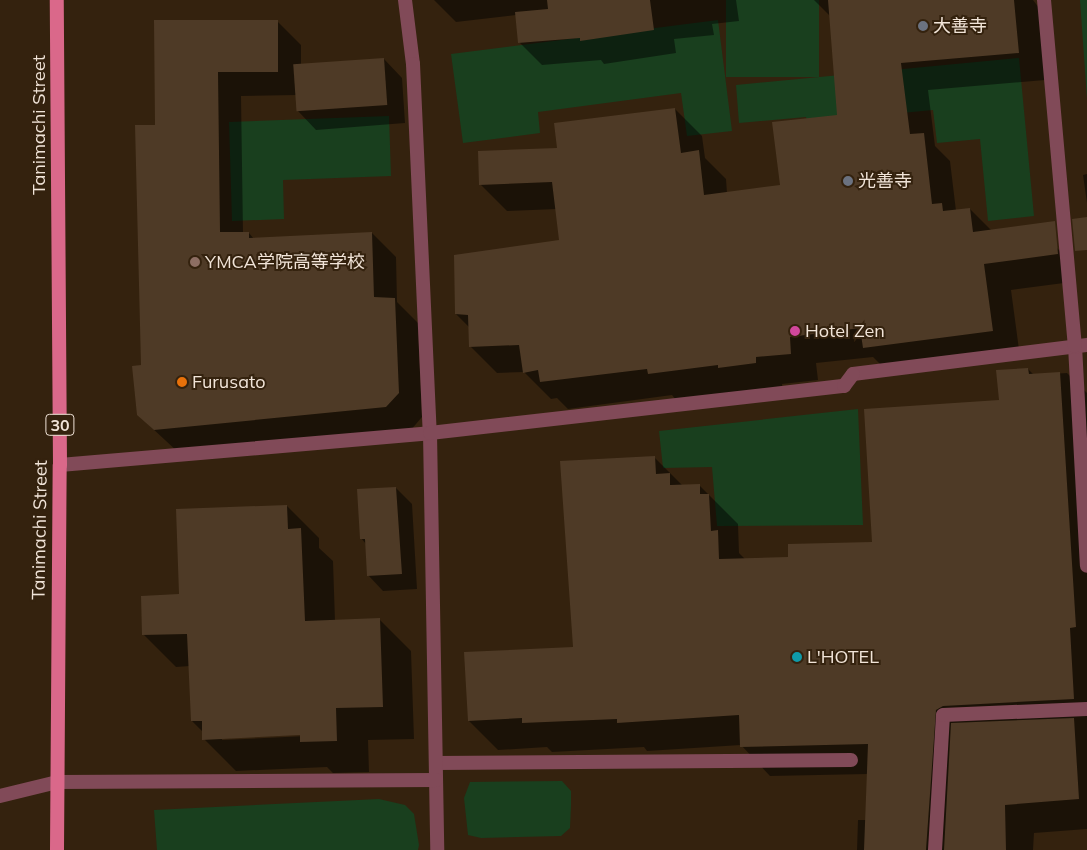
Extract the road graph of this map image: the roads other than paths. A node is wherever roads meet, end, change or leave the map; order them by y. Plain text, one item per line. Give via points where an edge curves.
1 (58, 0) edge
2 (405, 0) edge
3 (1044, 0) edge
4 (1081, 345) edge
5 (430, 433) junction
6 (60, 465) junction
7 (1087, 566) edge
8 (1087, 709) edge
9 (850, 760) dead end
10 (436, 763) junction
11 (436, 780) junction
12 (57, 782) junction
13 (0, 796) edge
14 (57, 850) edge
15 (437, 850) edge
16 (935, 850) edge

1 - 6 main road, Tanimachi Street / 30
2 - 5 street via 413,64
3 - 4 street
4 - 5 street via 853,374 844,386
4 - 7 street
5 - 6 street
5 - 10 street
6 - 12 main road, Tanimachi Street / 30
8 - 16 street via 943,715
9 - 10 street
10 - 11 street
11 - 12 street
11 - 15 street
12 - 13 street
12 - 14 main road, Tanimachi Street / 30

